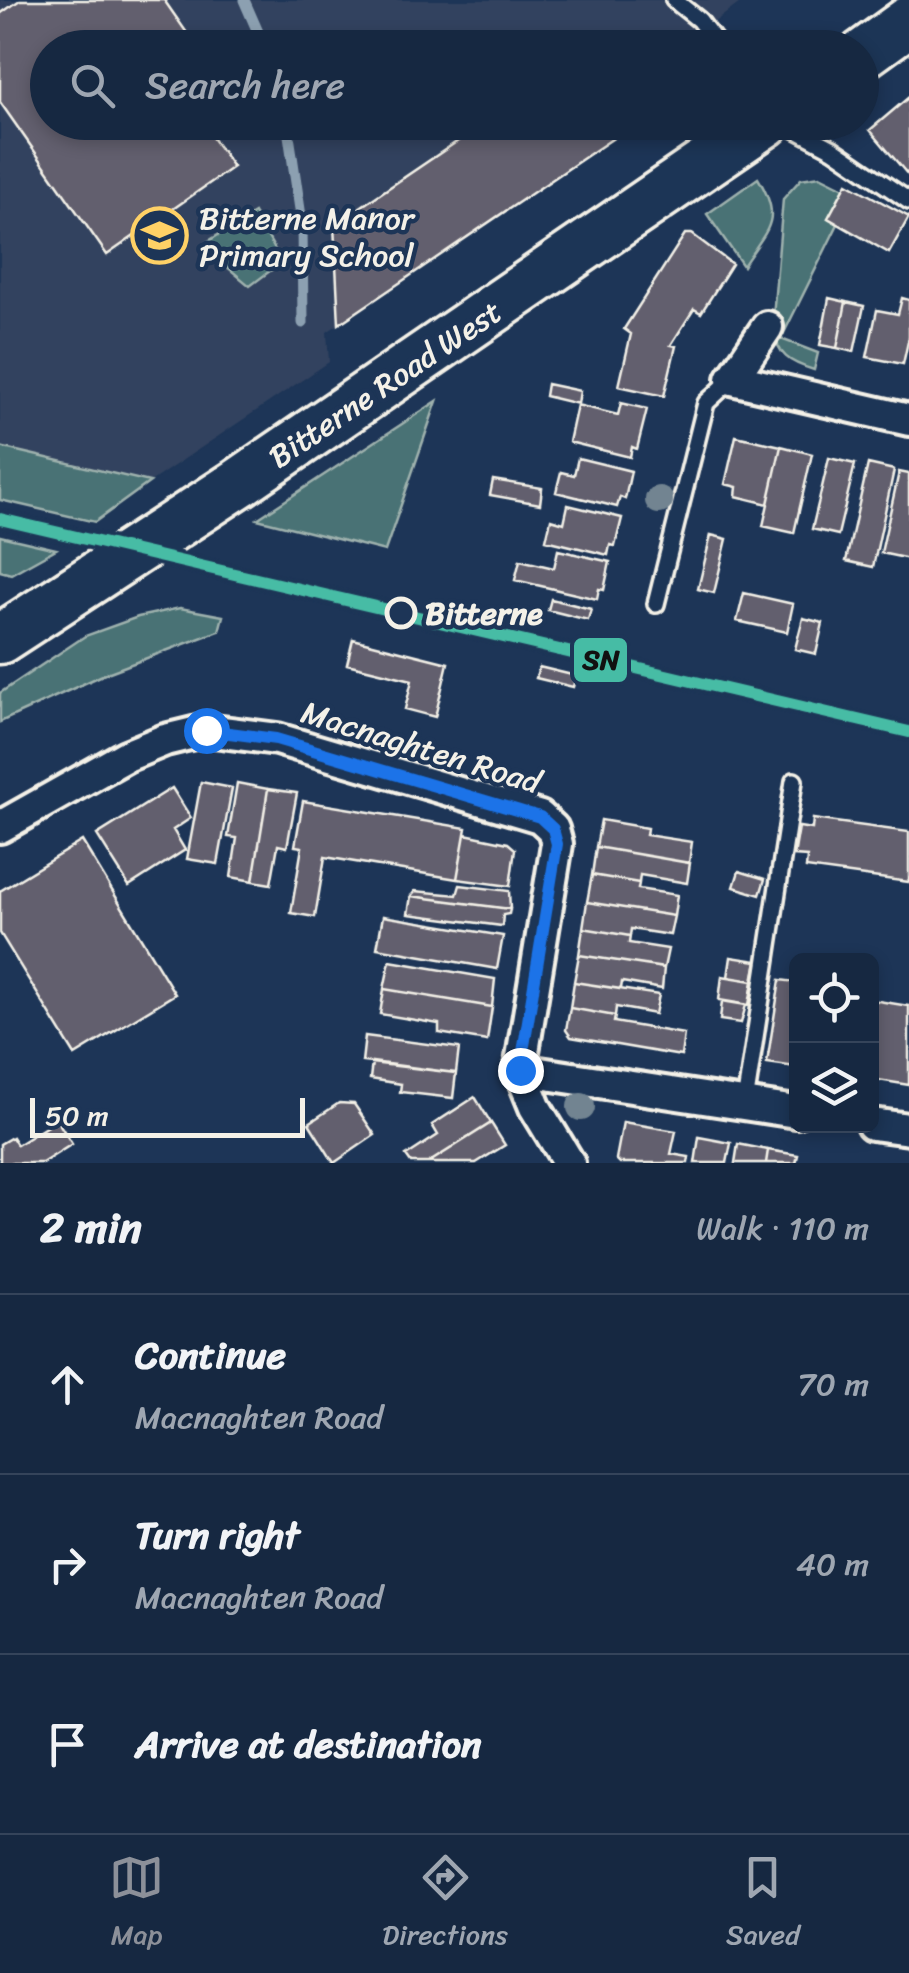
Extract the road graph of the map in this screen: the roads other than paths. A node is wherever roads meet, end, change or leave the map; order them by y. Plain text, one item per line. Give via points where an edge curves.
1 (674, 0) edge
2 (909, 20) edge
3 (706, 30) edge
4 (879, 42) edge
5 (740, 140) edge
6 (816, 140) edge
7 (909, 201) edge
8 (766, 327) dead end
9 (732, 379) junction
10 (909, 420) edge
11 (656, 604) dead end
12 (0, 639) edge
13 (794, 781) dead end
14 (0, 827) edge
15 (520, 1070) junction
16 (745, 1104) junction
17 (789, 1111) edge
18 (879, 1125) edge
19 (909, 1130) edge
20 (568, 1163) edge

1 - 3 lane
2 - 4 main road
5 - 12 main road, Bitterne Road West
6 - 7 lane
8 - 9 street
9 - 10 street
9 - 11 lane via 706,402
13 - 16 lane
14 - 15 street, Macnaghten Road via 126,756 206,730 276,739 540,817 557,844
15 - 16 street
15 - 20 street
16 - 17 street
18 - 19 street

